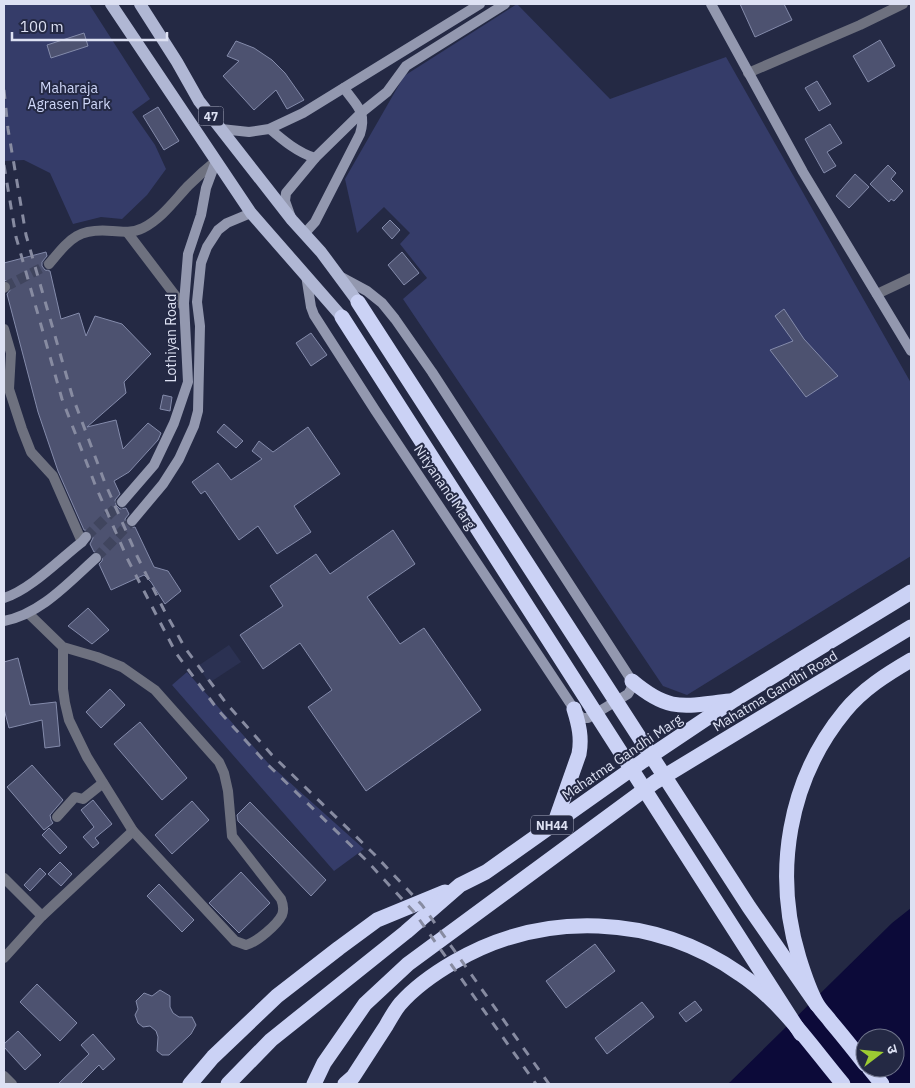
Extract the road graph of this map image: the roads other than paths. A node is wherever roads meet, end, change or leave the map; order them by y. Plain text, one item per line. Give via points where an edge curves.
1 (111, 4) edge
2 (140, 4) edge
3 (480, 4) edge
4 (505, 4) edge
5 (711, 4) edge
6 (903, 4) edge
7 (748, 73) junction
8 (344, 88) junction
9 (362, 112) junction
10 (221, 129) junction
11 (270, 129) junction
12 (315, 158) junction
13 (216, 161) junction
14 (251, 213) junction
15 (292, 220) junction
16 (127, 232) junction
17 (305, 234) junction
18 (48, 264) tunnel mouth
19 (306, 275) junction
20 (338, 276) junction
21 (911, 278) edge
22 (878, 294) junction
23 (358, 302) joint
24 (184, 307) junction
25 (342, 317) joint
26 (4, 329) edge
27 (911, 351) edge
28 (122, 502) tunnel mouth
29 (132, 522) tunnel mouth
30 (84, 539) joint
31 (96, 558) tunnel mouth
32 (911, 587) edge
33 (911, 592) edge
34 (4, 598) edge
35 (896, 602) junction
36 (28, 613) junction
37 (4, 621) edge
38 (911, 627) edge
39 (63, 647) junction
40 (911, 660) edge
41 (632, 681) junction
42 (734, 700) junction
43 (574, 709) junction
44 (103, 783) junction
45 (57, 817) dead end
46 (556, 822) junction
47 (133, 831) junction
48 (4, 878) edge
49 (460, 885) junction
50 (42, 916) junction
51 (4, 958) edge
52 (817, 1005) junction
53 (802, 1034) junction
54 (855, 1052) edge
55 (4, 1076) edge
56 (350, 1082) edge
57 (12, 1084) edge
58 (190, 1084) edge
59 (228, 1084) edge
60 (314, 1084) edge
61 (843, 1084) edge

1 - 13 main road, 47
2 - 10 main road, 47 via 199,101
3 - 8 main road
4 - 9 main road via 406,66 387,92
5 - 7 main road
6 - 7 street
7 - 22 main road via 803,172
8 - 9 main road
8 - 11 main road
9 - 12 main road
9 - 17 main road via 364,121 360,134 315,222
10 - 11 main road via 249,132
10 - 15 main road, 47
11 - 12 main road via 286,144
12 - 15 main road via 286,193 285,201
13 - 14 main road, 47
13 - 16 street via 149,224
13 - 24 main road, Lothiyan Road via 188,254
14 - 19 main road, 47
14 - 29 main road, Lothiyan Road via 218,230 207,247 201,263 197,302 200,326 198,411 194,426 163,484
15 - 17 main road, 47
16 - 18 street via 84,232 65,245
16 - 24 street
17 - 20 main road, 47
19 - 25 main road, 47
19 - 43 main road, Nityanand Marg via 314,315
20 - 23 main road, 47
20 - 41 main road, 47 via 368,291 395,319
21 - 22 street
22 - 27 main road
23 - 52 highway, bridge via 749,907
24 - 28 main road, Lothiyan Road via 188,382 174,423 154,465
25 - 53 highway, bridge
26 - 30 street via 11,353 8,389 22,429 31,452 52,476
30 - 34 main road via 38,578
31 - 36 main road via 54,596
32 - 35 main road
33 - 35 highway, Mahatma Gandhi Marg
35 - 42 highway, Mahatma Gandhi Marg
36 - 37 main road
36 - 39 street
38 - 60 highway, Mahatma Gandhi Road via 655,782 408,964 366,1004 324,1063
39 - 44 street via 63,689 69,720 86,757
39 - 47 street via 112,663 147,684 213,754 227,782 232,836 281,899 281,916 251,943 235,941
40 - 52 highway, bridge via 863,692 846,710 818,749 794,811 788,844 788,910 794,942
41 - 42 highway via 649,695 672,705
41 - 43 main road via 628,694 588,718 582,718
42 - 46 highway, Mahatma Gandhi Marg / NH44
43 - 46 highway via 581,744
44 - 45 street via 83,800 76,797
44 - 47 street
46 - 49 highway, Mahatma Gandhi Marg / NH44 via 486,872
47 - 50 street
48 - 50 street
49 - 58 highway via 377,920 277,996 213,1057
49 - 59 highway, Mahatma Gandhi Marg via 271,1040
50 - 51 street
52 - 54 highway
53 - 56 highway, bridge via 763,991 716,958 690,946 636,929 579,925 550,928 513,936 469,954 421,985 400,1004
53 - 61 highway
55 - 57 street

